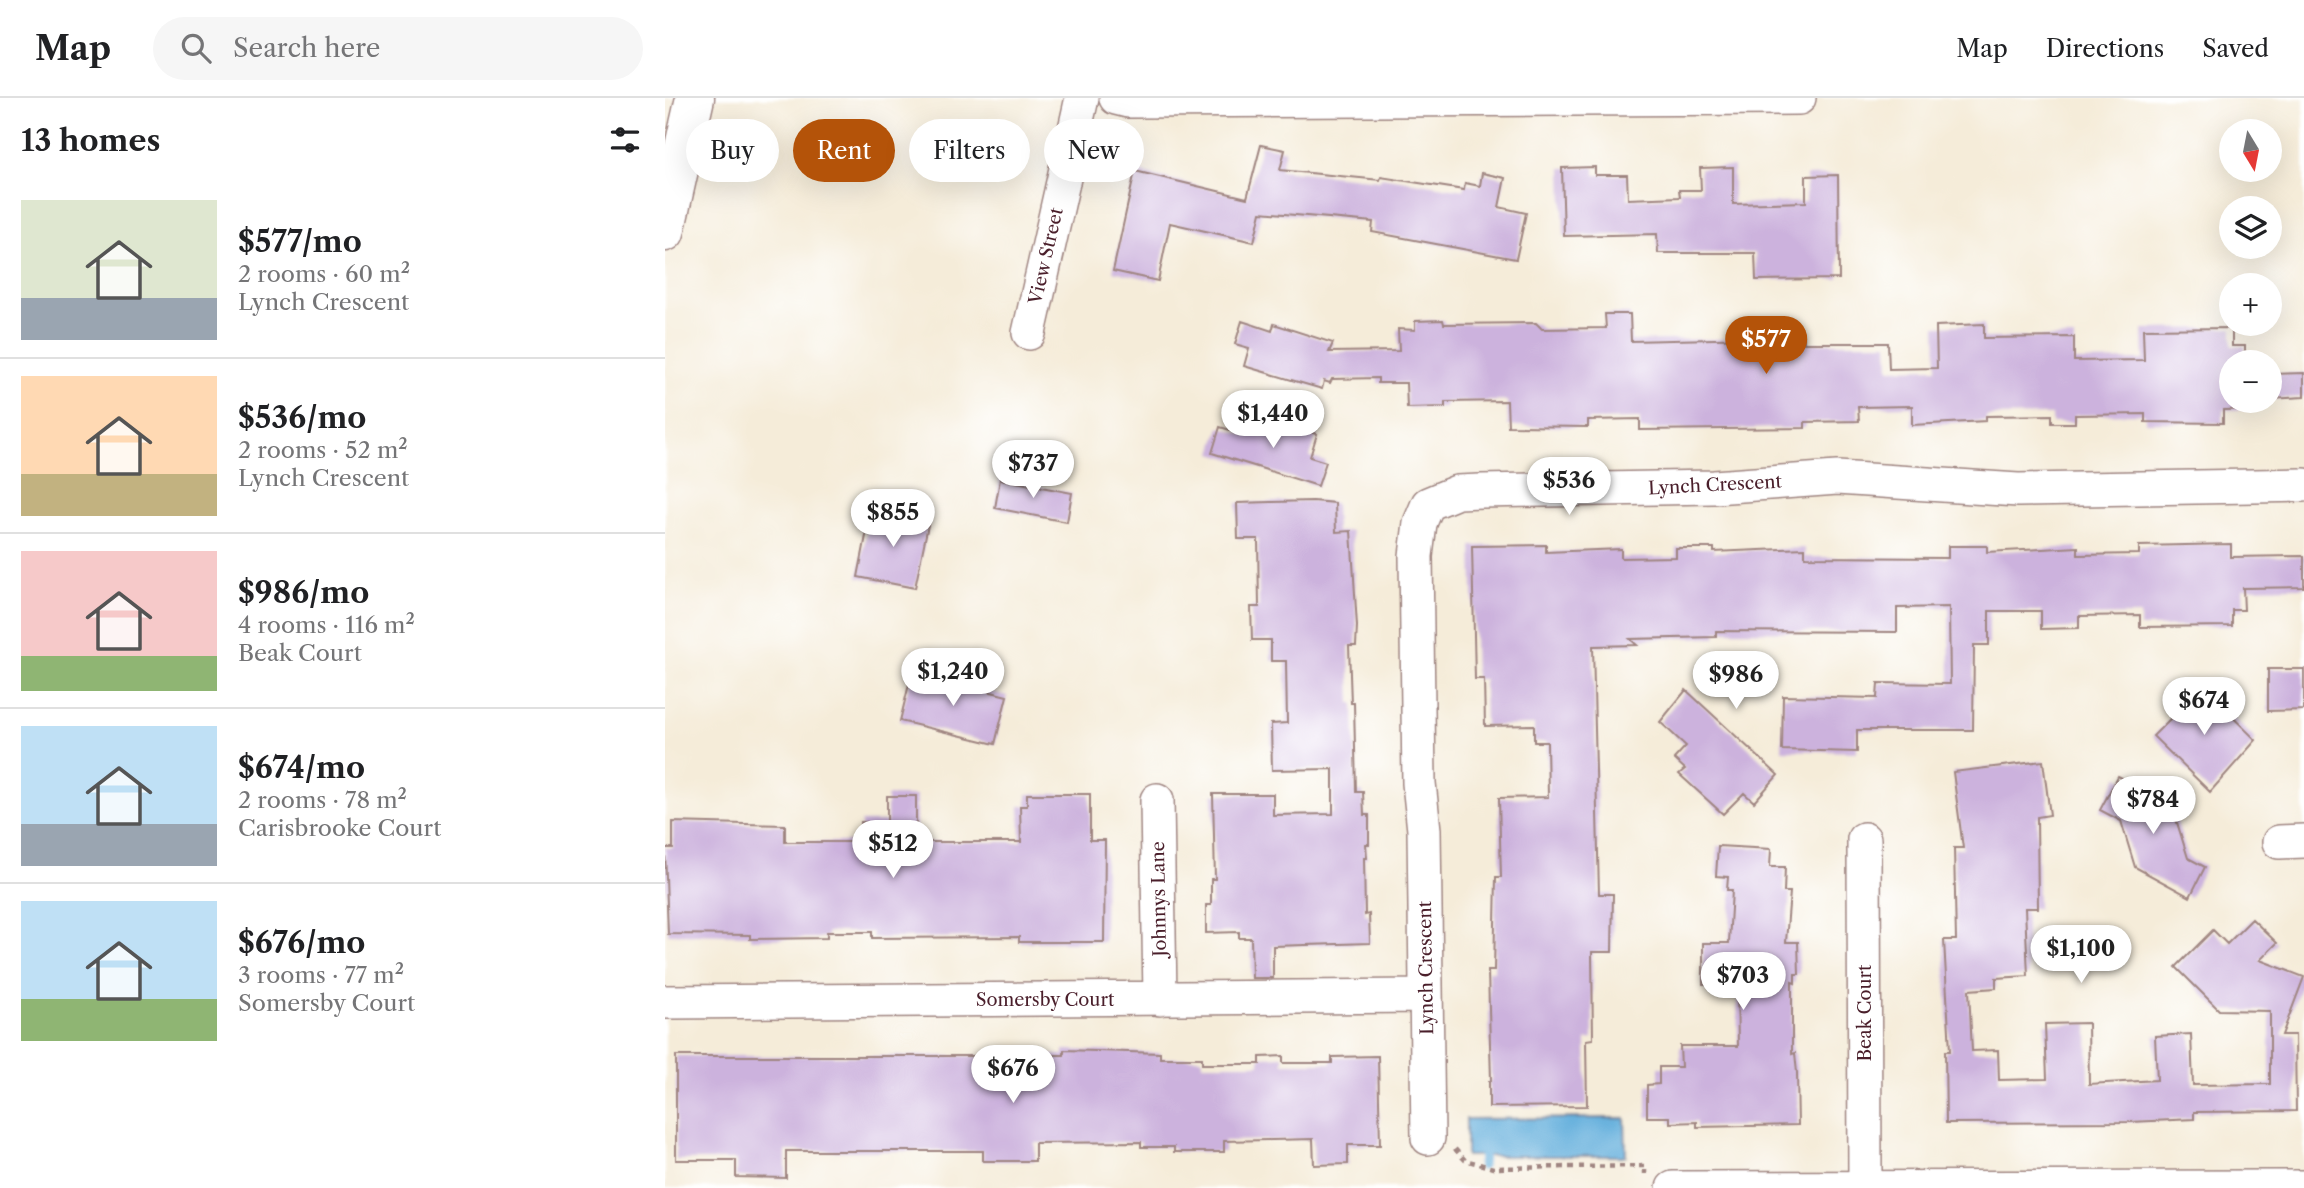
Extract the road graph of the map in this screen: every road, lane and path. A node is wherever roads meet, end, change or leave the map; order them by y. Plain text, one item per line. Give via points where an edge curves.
1 (695, 98) edge
2 (1082, 98) edge
3 (1116, 98) edge
4 (1798, 98) edge
5 (665, 232) edge
6 (1029, 333) dead end
7 (2304, 485) edge
8 (1157, 800) dead end
9 (1864, 839) dead end
10 (1426, 996) junction
11 (1160, 999) junction
12 (665, 1002) edge
13 (1440, 1140) joint
14 (1659, 1182) edge
15 (1865, 1187) edge
16 (2304, 1187) edge

1 - 5 main road
2 - 6 street, View Street
3 - 4 street
7 - 10 street, Lynch Crescent via 2018,490 1837,478 1714,487 1469,492 1427,504 1416,556
8 - 11 street, Johnnys Lane
9 - 15 street, Beak Court
10 - 11 street, Somersby Court
10 - 13 street, Lynch Crescent
11 - 12 street, Somersby Court
13 - 14 path via 1477,1165 1645,1166
14 - 15 street
15 - 16 street

